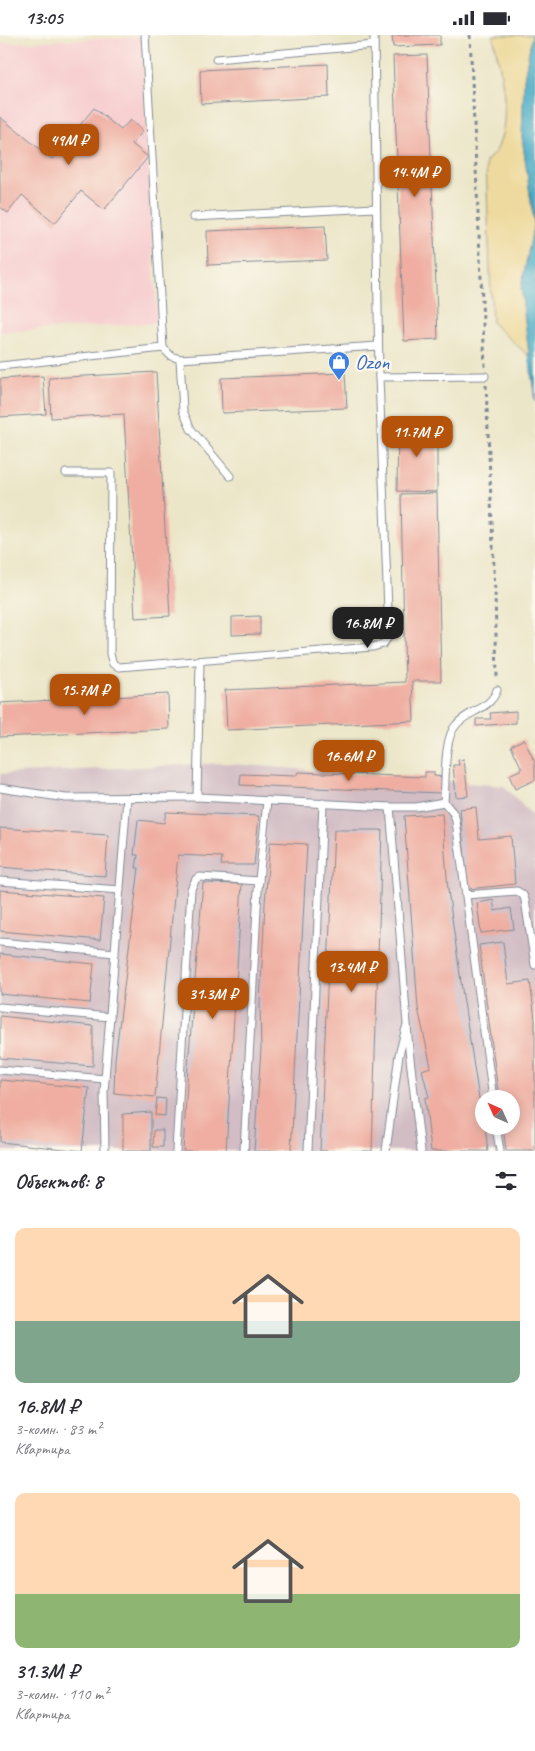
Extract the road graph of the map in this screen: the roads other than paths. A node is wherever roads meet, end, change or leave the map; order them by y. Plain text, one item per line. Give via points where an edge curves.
1 (145, 35) edge
2 (374, 35) edge
3 (374, 45) junction
4 (216, 59) dead end
5 (376, 208) junction
6 (193, 217) dead end
7 (378, 346) junction
8 (163, 348) junction
9 (180, 359) junction
10 (0, 366) edge
11 (485, 376) dead end
12 (379, 377) junction
13 (66, 473) dead end
14 (230, 475) dead end
15 (200, 661) junction
16 (496, 690) dead end
17 (0, 789) edge
18 (197, 797) junction
19 (127, 798) junction
20 (267, 801) junction
21 (444, 802) junction
22 (323, 803) junction
23 (390, 807) junction
24 (0, 881) edge
25 (259, 881) junction
26 (120, 890) junction
27 (466, 895) junction
28 (0, 942) edge
29 (115, 953) junction
30 (535, 965) edge
31 (0, 1007) edge
32 (110, 1017) junction
33 (407, 1023) junction
34 (0, 1070) edge
35 (105, 1079) junction
36 (492, 1090) edge
37 (497, 1135) edge
38 (106, 1151) edge
39 (176, 1151) edge
40 (244, 1151) edge
41 (308, 1151) edge
42 (386, 1151) edge
43 (421, 1151) edge
44 (500, 1151) edge

1 - 8 lane
2 - 3 lane
3 - 4 lane
3 - 5 lane
5 - 6 lane
5 - 7 lane
7 - 9 lane
7 - 12 lane
8 - 9 lane
8 - 10 lane
9 - 14 lane via 183,411 191,429
11 - 12 lane
12 - 15 lane via 389,636 383,644 373,647
13 - 15 lane via 111,473 110,654 113,663 119,667
15 - 18 lane
16 - 21 lane via 489,703 456,723 453,729 448,747
17 - 19 lane via 66,799
18 - 19 lane
18 - 20 lane
19 - 26 lane
20 - 22 lane
20 - 25 lane
21 - 23 lane
21 - 27 lane via 454,813 456,821
22 - 23 lane
22 - 41 lane
23 - 33 lane
24 - 26 lane
25 - 39 lane via 200,877 191,889
25 - 40 lane
26 - 29 lane
27 - 30 lane via 517,891 523,895
27 - 36 lane
28 - 29 lane
29 - 32 lane
31 - 32 lane
32 - 35 lane
33 - 42 lane via 399,1055
33 - 43 lane
34 - 35 lane
35 - 38 lane
37 - 44 lane

